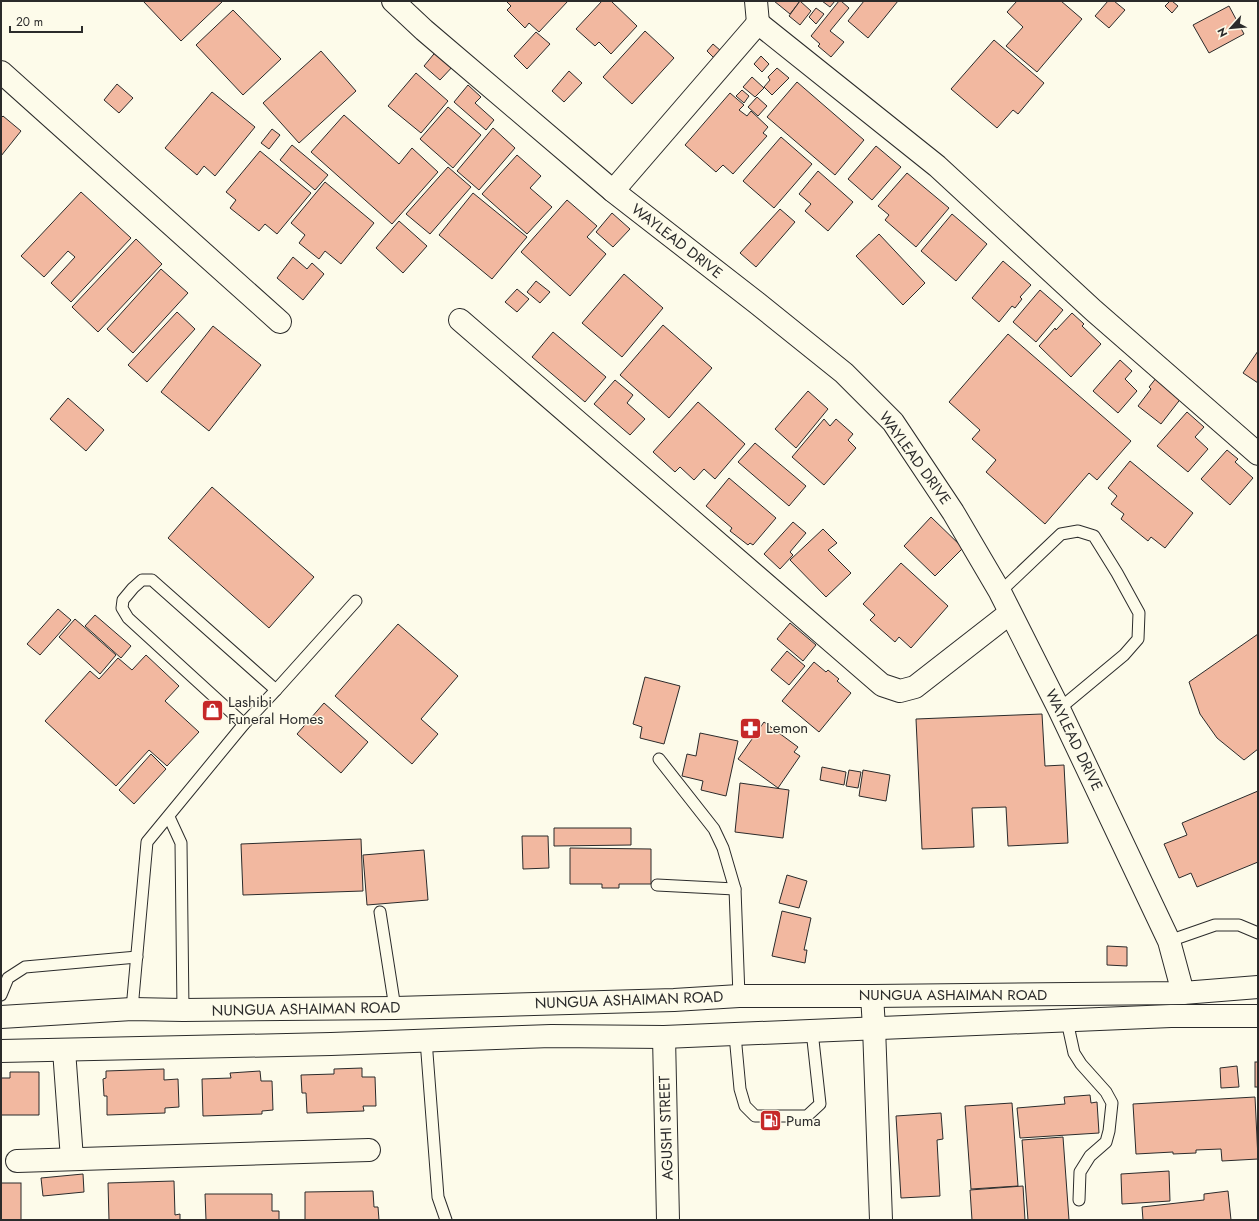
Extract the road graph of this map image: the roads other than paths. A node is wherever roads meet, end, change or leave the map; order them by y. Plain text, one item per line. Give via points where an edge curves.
1 (393, 1) edge
2 (756, 1) edge
3 (758, 22) junction
4 (1, 72) edge
5 (613, 191) junction
6 (460, 320) dead end
7 (280, 322) dead end
8 (1258, 454) edge
9 (1000, 592) junction
10 (356, 601) dead end
11 (1010, 613) junction
12 (276, 690) junction
13 (1059, 709) junction
14 (244, 724) junction
15 (659, 759) dead end
16 (169, 816) junction
17 (656, 885) dead end
18 (735, 889) junction
19 (380, 912) dead end
20 (1258, 933) edge
21 (1170, 941) junction
22 (137, 957) junction
23 (1258, 987) edge
24 (1183, 993) junction
25 (1, 995) edge
26 (739, 996) junction
27 (872, 996) junction
28 (395, 1008) junction
29 (132, 1009) junction
30 (183, 1010) junction
31 (1258, 1016) edge
32 (1, 1017) edge
33 (1067, 1021) junction
34 (874, 1028) junction
35 (812, 1031) junction
36 (735, 1035) junction
37 (664, 1037) junction
38 (426, 1040) junction
39 (64, 1050) junction
40 (1, 1051) edge
41 (369, 1150) dead end
42 (72, 1158) junction
43 (17, 1161) dead end
44 (1078, 1200) dead end
45 (446, 1220) edge
46 (668, 1220) edge
47 (881, 1220) edge

1 - 5 street, WAYLEAD DRIVE
2 - 3 street
3 - 5 street
3 - 8 street via 937,166 1094,310
4 - 7 street
5 - 9 street, WAYLEAD DRIVE via 844,373 893,422 953,512
6 - 11 street via 882,685 900,692 915,687
9 - 11 street, WAYLEAD DRIVE
9 - 13 lane via 1061,534 1078,531 1094,536 1139,613 1138,639 1124,655
10 - 12 lane
11 - 13 street, WAYLEAD DRIVE
12 - 14 lane
12 - 14 lane via 152,580 142,580 133,588 123,600 122,608 128,618
13 - 21 street, WAYLEAD DRIVE
14 - 16 lane
15 - 18 lane via 714,830 723,848
16 - 22 lane via 147,842
16 - 30 lane via 181,843
17 - 18 lane
18 - 26 lane
19 - 28 lane
20 - 21 lane via 1239,925 1215,925
21 - 24 street, WAYLEAD DRIVE
22 - 25 lane via 25,967 8,978
22 - 29 lane
23 - 24 street, NUNGUA ASHAIMAN ROAD
24 - 27 street, NUNGUA ASHAIMAN ROAD
26 - 27 street, NUNGUA ASHAIMAN ROAD
26 - 28 street, NUNGUA ASHAIMAN ROAD
27 - 34 street
28 - 30 street, NUNGUA ASHAIMAN ROAD
29 - 30 street, NUNGUA ASHAIMAN ROAD
29 - 32 street, NUNGUA ASHAIMAN ROAD
31 - 33 street, NUNGUA ASHAIMAN ROAD via 1171,1016
33 - 34 street, NUNGUA ASHAIMAN ROAD
33 - 44 lane via 1074,1053 1112,1103 1106,1142 1090,1156 1080,1172
34 - 35 street, NUNGUA ASHAIMAN ROAD
34 - 47 street
35 - 36 street, NUNGUA ASHAIMAN ROAD
35 - 36 lane via 820,1104 807,1116 755,1116 745,1106 740,1089
36 - 37 street, NUNGUA ASHAIMAN ROAD
37 - 38 street, NUNGUA ASHAIMAN ROAD via 551,1036
37 - 46 street, AGUSHI STREET
38 - 39 street, NUNGUA ASHAIMAN ROAD
38 - 45 lane via 438,1196
39 - 40 street, NUNGUA ASHAIMAN ROAD
39 - 42 street
41 - 42 street
42 - 43 street

